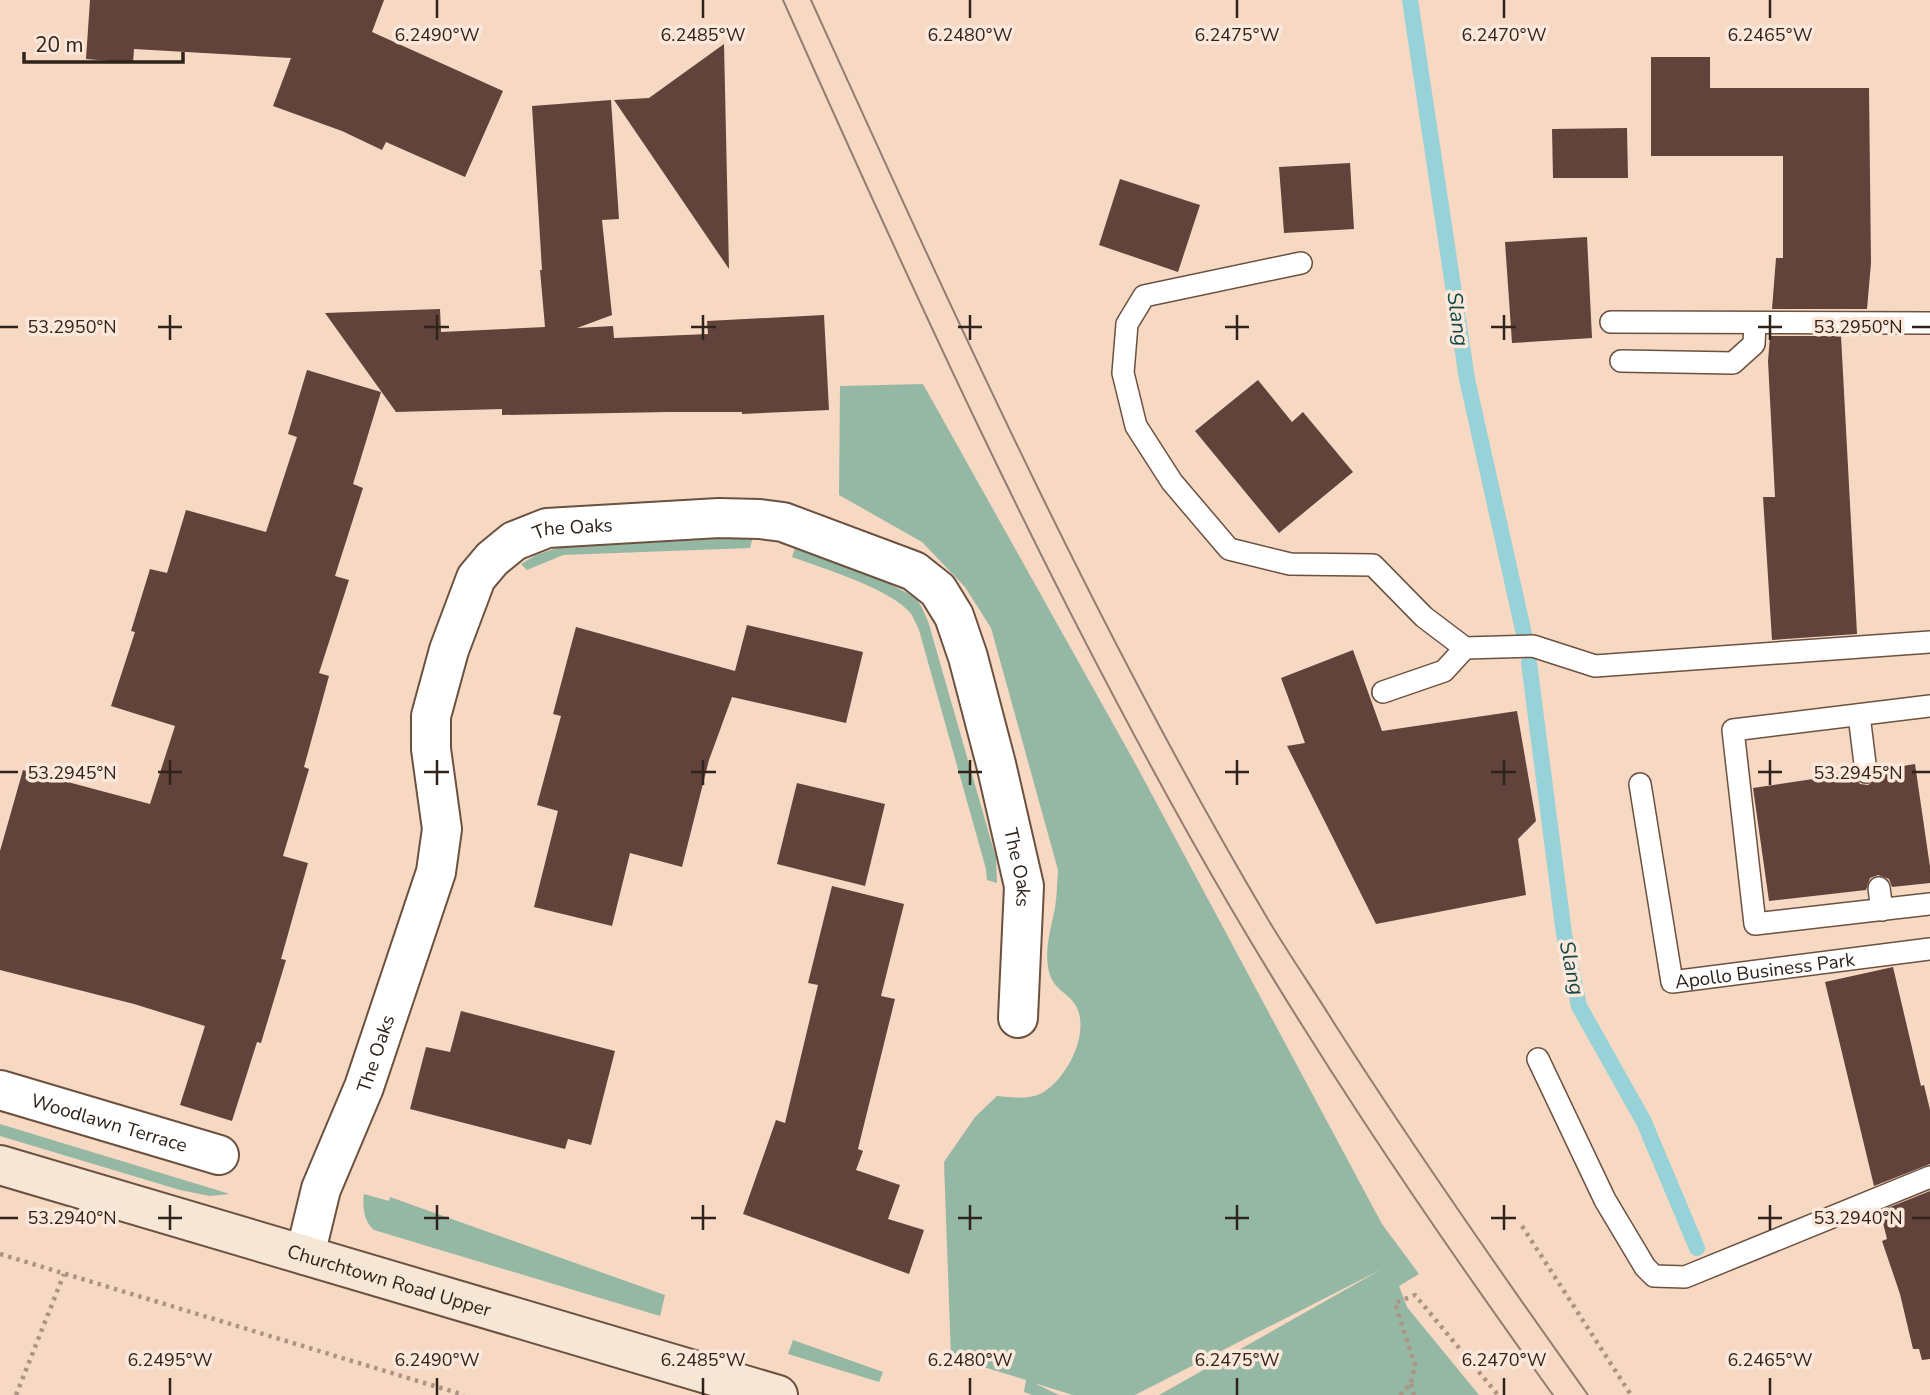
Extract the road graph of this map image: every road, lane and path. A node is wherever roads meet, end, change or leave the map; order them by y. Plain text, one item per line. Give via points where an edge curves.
1 (1301, 263) dead end
2 (1611, 322) dead end
3 (1930, 323) edge
4 (1755, 324) junction
5 (1621, 361) dead end
6 (1930, 642) edge
7 (1465, 648) junction
8 (1383, 692) dead end
9 (1930, 706) edge
10 (1859, 715) junction
11 (1866, 772) dead end
12 (1640, 784) dead end
13 (1879, 888) dead end
14 (1930, 904) edge
15 (1882, 909) junction
16 (1930, 949) edge
17 (1017, 1018) dead end
18 (1538, 1059) dead end
19 (0, 1090) edge
20 (219, 1155) dead end
21 (0, 1164) edge
22 (1930, 1177) edge
23 (1522, 1226) dead end
24 (0, 1254) edge
25 (305, 1255) junction
26 (64, 1274) junction
27 (1411, 1383) junction
28 (16, 1395) edge
29 (464, 1395) edge
30 (778, 1395) edge
31 (1400, 1395) edge
32 (1414, 1395) edge
33 (1498, 1395) edge
34 (1631, 1395) edge

1 - 7 lane via 1144,296 1127,324 1123,373 1136,426 1172,482 1229,549 1290,564 1373,565 1424,617
2 - 4 lane
3 - 4 lane
4 - 5 lane via 1754,344 1733,363
6 - 7 lane via 1595,666 1533,646
7 - 8 lane via 1444,671
9 - 10 lane
10 - 11 lane
10 - 15 lane via 1733,730 1755,924
12 - 16 lane, Apollo Business Park via 1672,982
13 - 15 lane
14 - 15 lane
17 - 25 street, The Oaks via 1024,886 968,657 954,616 938,590 914,571 783,522 719,518 547,528 514,541 476,578 449,650 431,716 442,828 436,872 368,1077 321,1189
18 - 22 lane via 1605,1200 1654,1276 1685,1277
19 - 20 street, Woodlawn Terrace
21 - 25 main road, Churchtown Road Upper
23 - 34 path
24 - 26 path
25 - 30 main road, Churchtown Road Upper
26 - 28 path
26 - 29 path
27 - 31 path
27 - 32 path
27 - 33 path via 1415,1364 1395,1303 1415,1295

